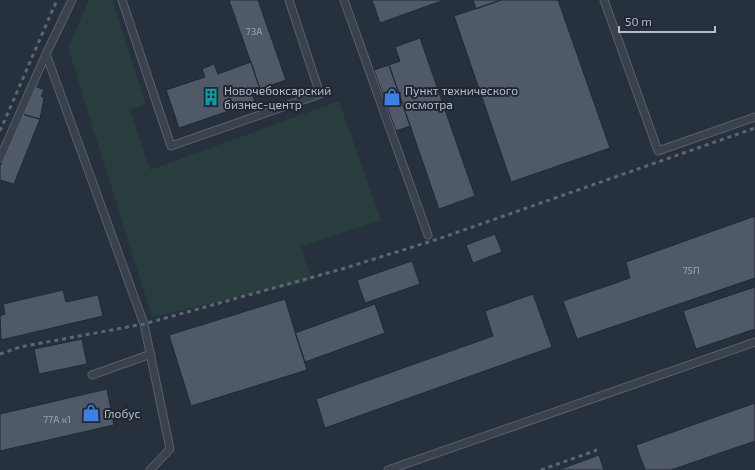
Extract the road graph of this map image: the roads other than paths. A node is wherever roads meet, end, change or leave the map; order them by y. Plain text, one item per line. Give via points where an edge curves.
1 (72, 0) edge
2 (122, 0) edge
3 (289, 0) edge
4 (344, 0) edge
5 (604, 0) edge
6 (46, 54) junction
7 (755, 117) edge
8 (0, 158) edge
9 (428, 235) dead end
10 (755, 342) edge
11 (151, 354) junction
12 (92, 375) dead end
13 (150, 470) edge
14 (388, 470) edge

1 - 6 lane
2 - 3 lane via 171,146 320,94
4 - 9 lane
5 - 7 lane via 658,151
6 - 8 lane
6 - 11 lane via 144,324
10 - 14 lane
11 - 12 lane
11 - 13 lane via 170,449

